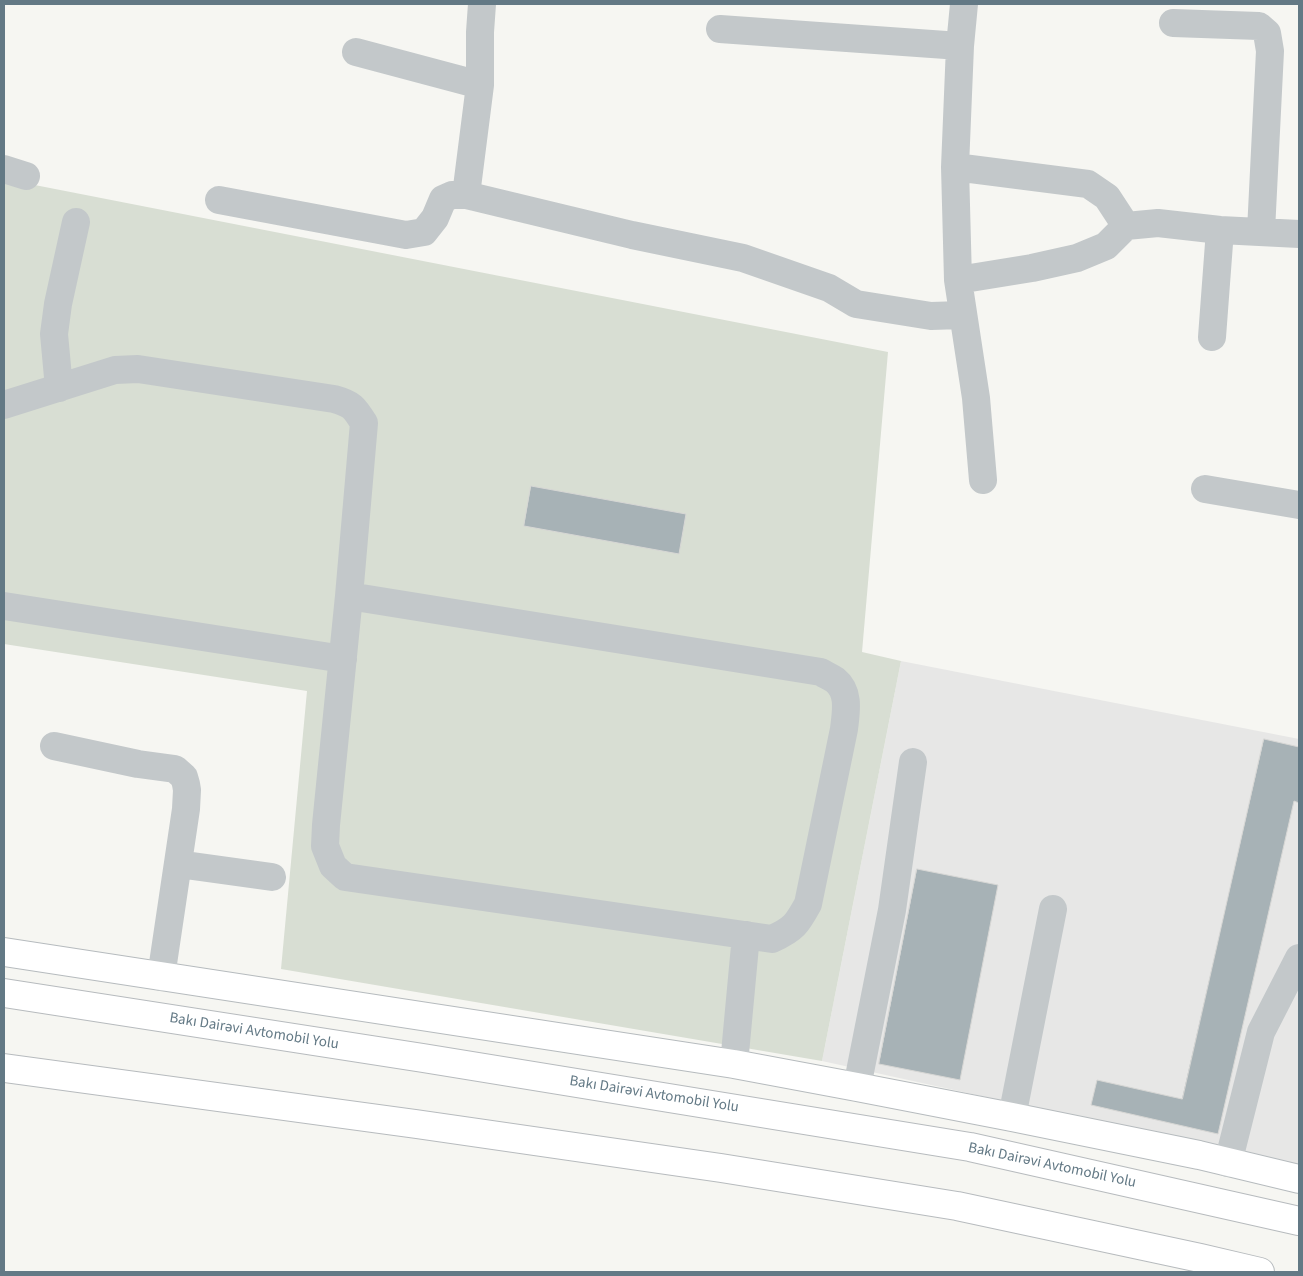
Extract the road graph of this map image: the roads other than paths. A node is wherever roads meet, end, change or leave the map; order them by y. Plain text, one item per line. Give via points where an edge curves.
1 (482, 4) edge
2 (964, 4) edge
3 (1173, 23) dead end
4 (720, 28) dead end
5 (960, 46) junction
6 (356, 52) dead end
7 (480, 85) junction
8 (955, 167) junction
9 (466, 194) junction
10 (219, 200) dead end
11 (76, 222) dead end
12 (1126, 226) junction
13 (1220, 230) junction
14 (1261, 231) junction
15 (1299, 234) edge
16 (958, 280) junction
17 (962, 315) junction
18 (1212, 337) dead end
19 (58, 388) junction
20 (4, 405) edge
21 (983, 480) dead end
22 (1205, 489) dead end
23 (1299, 505) edge
24 (349, 596) junction
25 (4, 606) edge
26 (343, 659) junction
27 (54, 746) dead end
28 (913, 762) dead end
29 (178, 864) junction
30 (272, 877) dead end
31 (1053, 909) dead end
32 (746, 935) junction
33 (4, 952) edge
34 (1299, 958) edge
35 (161, 977) junction
36 (4, 994) edge
37 (734, 1064) junction
38 (4, 1068) edge
39 (857, 1087) junction
40 (1012, 1117) junction
41 (1228, 1162) junction
42 (1299, 1180) edge
43 (1299, 1221) edge
44 (1260, 1272) edge

1 - 7 street
2 - 5 street
3 - 14 street via 1259,26 1267,33 1270,51
4 - 5 street
5 - 8 street
6 - 7 street
7 - 9 street
8 - 12 street via 1088,184 1107,197
8 - 16 street
9 - 10 street via 443,199 435,218 424,232 406,235
9 - 17 street via 632,235 743,258 829,288 856,304 931,316
11 - 19 street via 54,334
12 - 13 street via 1158,223
12 - 16 street via 1106,246 1077,258
13 - 14 street
13 - 18 street
14 - 15 street
16 - 17 street
17 - 21 street via 976,398
19 - 20 street
19 - 24 street via 115,370 138,369 334,398 347,403 356,410 364,424
22 - 23 street
24 - 26 street
24 - 32 street via 821,672 836,680 844,692 847,707 808,904 798,922 787,932 772,939
25 - 26 street
26 - 32 street via 326,846 332,866 345,877
27 - 29 street via 175,769 180,773 187,790
28 - 39 street via 892,910
29 - 30 street
29 - 35 street
31 - 40 street
32 - 37 street
33 - 35 main road
34 - 41 street via 1261,1032
35 - 37 main road
36 - 43 main road, Bakı Dairəvi Avtomobil Yolu via 970,1147
37 - 39 main road
38 - 44 main road via 435,1126 957,1206
39 - 40 main road
40 - 41 main road
41 - 42 main road

